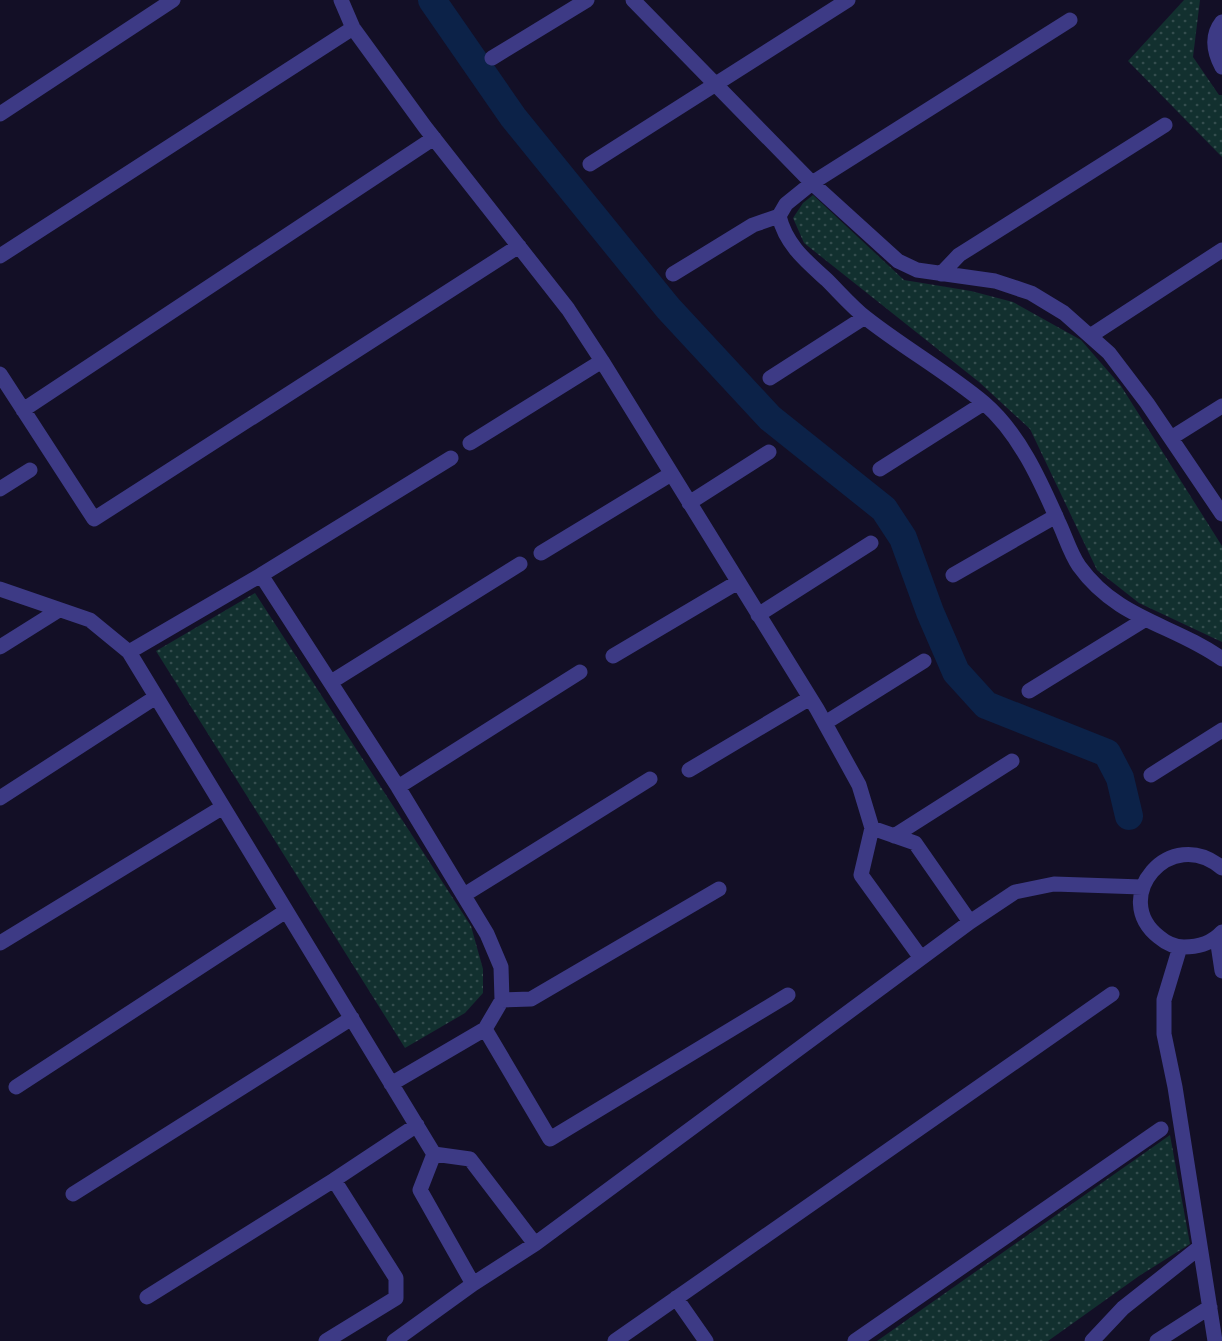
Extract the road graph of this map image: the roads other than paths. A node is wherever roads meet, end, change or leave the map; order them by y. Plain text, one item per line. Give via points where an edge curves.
1 (173, 0) edge
2 (341, 0) edge
3 (587, 0) edge
4 (633, 0) edge
5 (848, 0) edge
6 (1070, 20) dead end
7 (1222, 22) edge
8 (353, 28) junction
9 (492, 58) dead end
10 (1222, 67) edge
11 (715, 85) junction
12 (0, 114) edge
13 (1165, 125) dead end
14 (434, 138) junction
15 (590, 164) dead end
16 (813, 183) junction
17 (779, 216) junction
18 (519, 246) junction
19 (1222, 250) edge
20 (0, 256) edge
21 (674, 274) dead end
22 (941, 274) junction
23 (865, 317) junction
24 (1090, 336) junction
25 (602, 361) junction
26 (0, 374) edge
27 (770, 378) dead end
28 (984, 403) junction
29 (1222, 406) edge
30 (23, 410) junction
31 (1171, 438) junction
32 (470, 443) dead end
33 (769, 452) dead end
34 (451, 458) dead end
35 (880, 469) dead end
36 (30, 470) dead end
37 (671, 474) junction
38 (0, 489) edge
39 (689, 503) junction
40 (1222, 514) edge
41 (1056, 516) junction
42 (871, 543) dead end
43 (541, 553) dead end
44 (520, 564) dead end
45 (261, 575) junction
46 (953, 575) dead end
47 (738, 582) junction
48 (0, 589) edge
49 (59, 610) junction
50 (758, 615) junction
51 (1144, 621) junction
52 (0, 647) edge
53 (129, 652) junction
54 (613, 656) dead end
55 (1222, 659) edge
56 (924, 661) dead end
57 (580, 672) dead end
58 (331, 682) junction
59 (1029, 691) dead end
60 (156, 697) junction
61 (810, 698) junction
62 (825, 723) junction
63 (1222, 730) edge
64 (1012, 761) dead end
65 (689, 770) dead end
66 (1151, 775) dead end
67 (650, 779) dead end
68 (398, 787) junction
69 (0, 798) edge
70 (223, 807) junction
71 (872, 828) junction
72 (894, 836) junction
73 (1222, 868) edge
74 (1142, 887) junction
75 (719, 889) dead end
76 (464, 895) junction
77 (286, 911) junction
78 (970, 922) junction
79 (1219, 935) edge
80 (0, 943) edge
81 (1180, 947) junction
82 (921, 958) junction
83 (1222, 971) edge
84 (1112, 994) dead end
85 (788, 995) dead end
86 (502, 1000) junction
87 (352, 1018) junction
88 (485, 1029) junction
89 (392, 1084) junction
90 (16, 1087) dead end
91 (417, 1125) junction
92 (1161, 1129) dead end
93 (434, 1154) junction
94 (334, 1180) junction
95 (73, 1194) dead end
96 (535, 1244) junction
97 (1200, 1248) junction
98 (473, 1284) junction
99 (147, 1297) dead end
100 (676, 1298) junction
101 (1210, 1307) junction
102 (326, 1341) edge
103 (393, 1341) edge
104 (615, 1341) edge
105 (706, 1341) edge
106 (855, 1341) edge
107 (1092, 1341) edge
108 (1157, 1341) edge
109 (1215, 1341) edge

1 - 12 street
2 - 8 street
3 - 9 street
4 - 11 street
5 - 11 street
6 - 16 street
7 - 10 street via 1214,42
8 - 14 street
8 - 20 street
11 - 15 street
11 - 16 street
13 - 22 street via 959,255
14 - 18 street
14 - 30 street
16 - 17 street via 786,204
16 - 22 street via 898,261 917,270
17 - 21 street via 753,225
17 - 23 street via 793,248
18 - 25 street
18 - 30 street via 94,519
19 - 24 street
22 - 24 street via 995,281 1031,293 1064,313
23 - 27 street
23 - 28 street
24 - 31 street via 1109,353
25 - 32 street
25 - 37 street
26 - 30 street
28 - 35 street
28 - 41 street via 1020,445
29 - 31 street
31 - 40 street
33 - 39 street
34 - 45 street
36 - 38 street
37 - 39 street
37 - 43 street
39 - 47 street
41 - 46 street
41 - 51 street via 1078,565 1115,603
42 - 50 street
44 - 58 street
45 - 53 street
45 - 58 street
47 - 50 street
47 - 54 street
48 - 49 street
49 - 52 street
49 - 53 street via 90,620
50 - 61 street
51 - 55 street via 1205,647
51 - 59 street
53 - 60 street
56 - 62 street
57 - 68 street
58 - 68 street
60 - 69 street
60 - 70 street
61 - 62 street
61 - 65 street
62 - 71 street via 859,786
63 - 66 street
64 - 72 street
67 - 76 street
68 - 76 street
70 - 77 street
70 - 80 street
71 - 72 street
71 - 82 street via 861,875
72 - 78 street via 915,843
73 - 74 street via 1200,855 1172,856 1159,863
74 - 78 street via 1054,884 1015,892
74 - 81 street via 1141,907 1148,926 1162,940
75 - 86 street via 531,999
76 - 86 street via 501,967
77 - 87 street
77 - 90 street
78 - 82 street
79 - 81 street via 1199,946
79 - 83 street
81 - 97 street via 1164,1000 1164,1034
82 - 96 street
84 - 100 street
85 - 88 street via 550,1139
86 - 88 street
87 - 89 street
87 - 95 street
88 - 89 street
89 - 91 street
91 - 93 street
91 - 94 street
92 - 106 street
93 - 96 street via 470,1160
93 - 98 street via 420,1190
94 - 99 street
94 - 102 street via 396,1278 396,1298
96 - 98 street
97 - 101 street
97 - 107 street via 1123,1308
98 - 103 street
100 - 104 street
100 - 105 street
101 - 108 street
101 - 109 street

